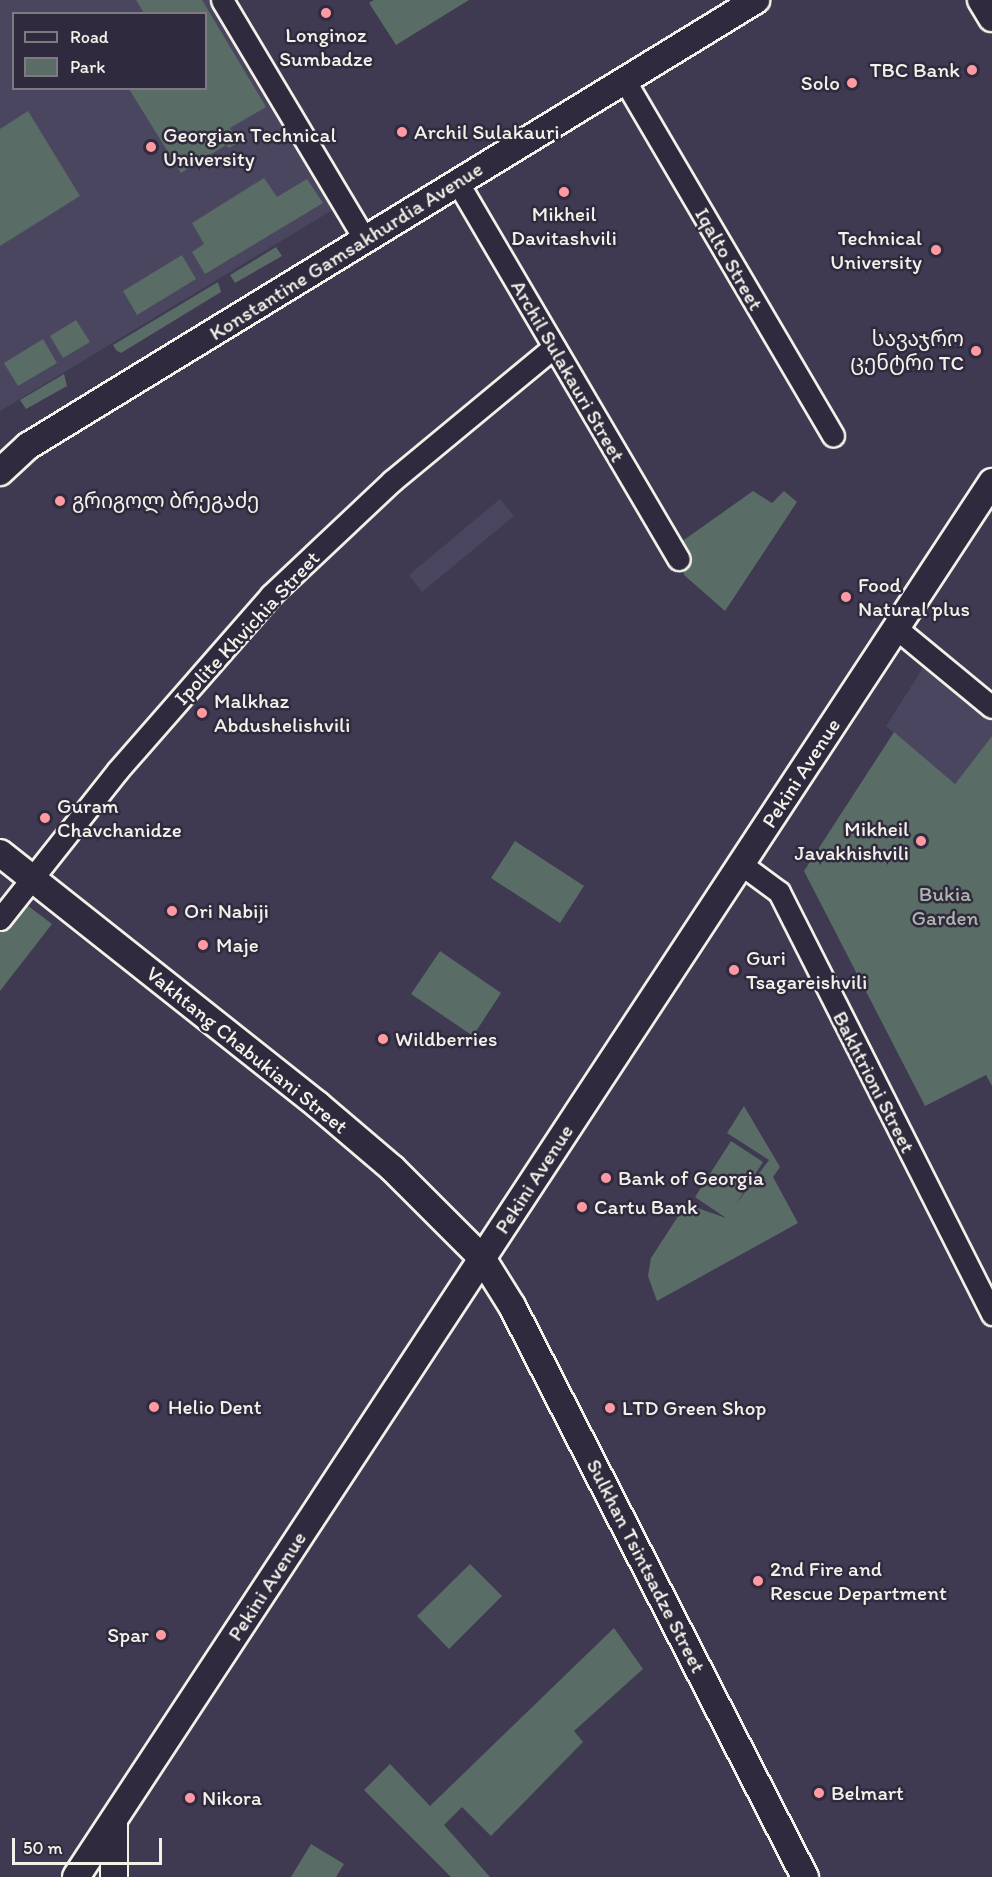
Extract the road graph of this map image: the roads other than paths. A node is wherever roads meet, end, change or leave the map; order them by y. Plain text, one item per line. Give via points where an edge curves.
1 (222, 0) edge
2 (756, 0) edge
3 (981, 0) edge
4 (992, 18) edge
5 (625, 81) junction
6 (458, 183) junction
7 (365, 240) junction
8 (554, 347) junction
9 (833, 436) dead end
10 (28, 446) junction
11 (0, 456) edge
12 (0, 472) edge
13 (992, 482) edge
14 (679, 559) dead end
15 (896, 628) junction
16 (992, 707) edge
17 (0, 854) edge
18 (741, 864) junction
19 (32, 879) junction
20 (0, 919) edge
21 (483, 1258) junction
22 (992, 1314) edge
23 (114, 1820) junction
24 (76, 1877) edge
25 (114, 1877) edge
26 (805, 1877) edge

1 - 7 street
2 - 5 main road, Konstantine Gamsakhurdia Avenue
3 - 4 main road
5 - 6 main road, Konstantine Gamsakhurdia Avenue
5 - 9 street, Iqalto Street
6 - 7 main road, Konstantine Gamsakhurdia Avenue
6 - 8 street, Archil Sulakauri Street
7 - 10 main road, Konstantine Gamsakhurdia Avenue
8 - 14 street, Archil Sulakauri Street
8 - 19 street, Ipolite Khvichia Street via 392,481 271,596 118,770
10 - 11 main road
10 - 12 main road
13 - 15 main road, Pekini Avenue
15 - 16 street
15 - 18 main road, Pekini Avenue
17 - 19 main road, Vakhtang Chabukiani Street
18 - 21 main road, Pekini Avenue
18 - 22 street, Bakhtrioni Street via 779,892
19 - 20 street, Ipolite Khvichia Street
19 - 21 main road, Vakhtang Chabukiani Street via 318,1105 392,1168
21 - 23 main road, Pekini Avenue
21 - 26 main road, Sulkhan Tsintsadze Street via 512,1306
23 - 24 main road, Pekini Avenue
23 - 25 main road

